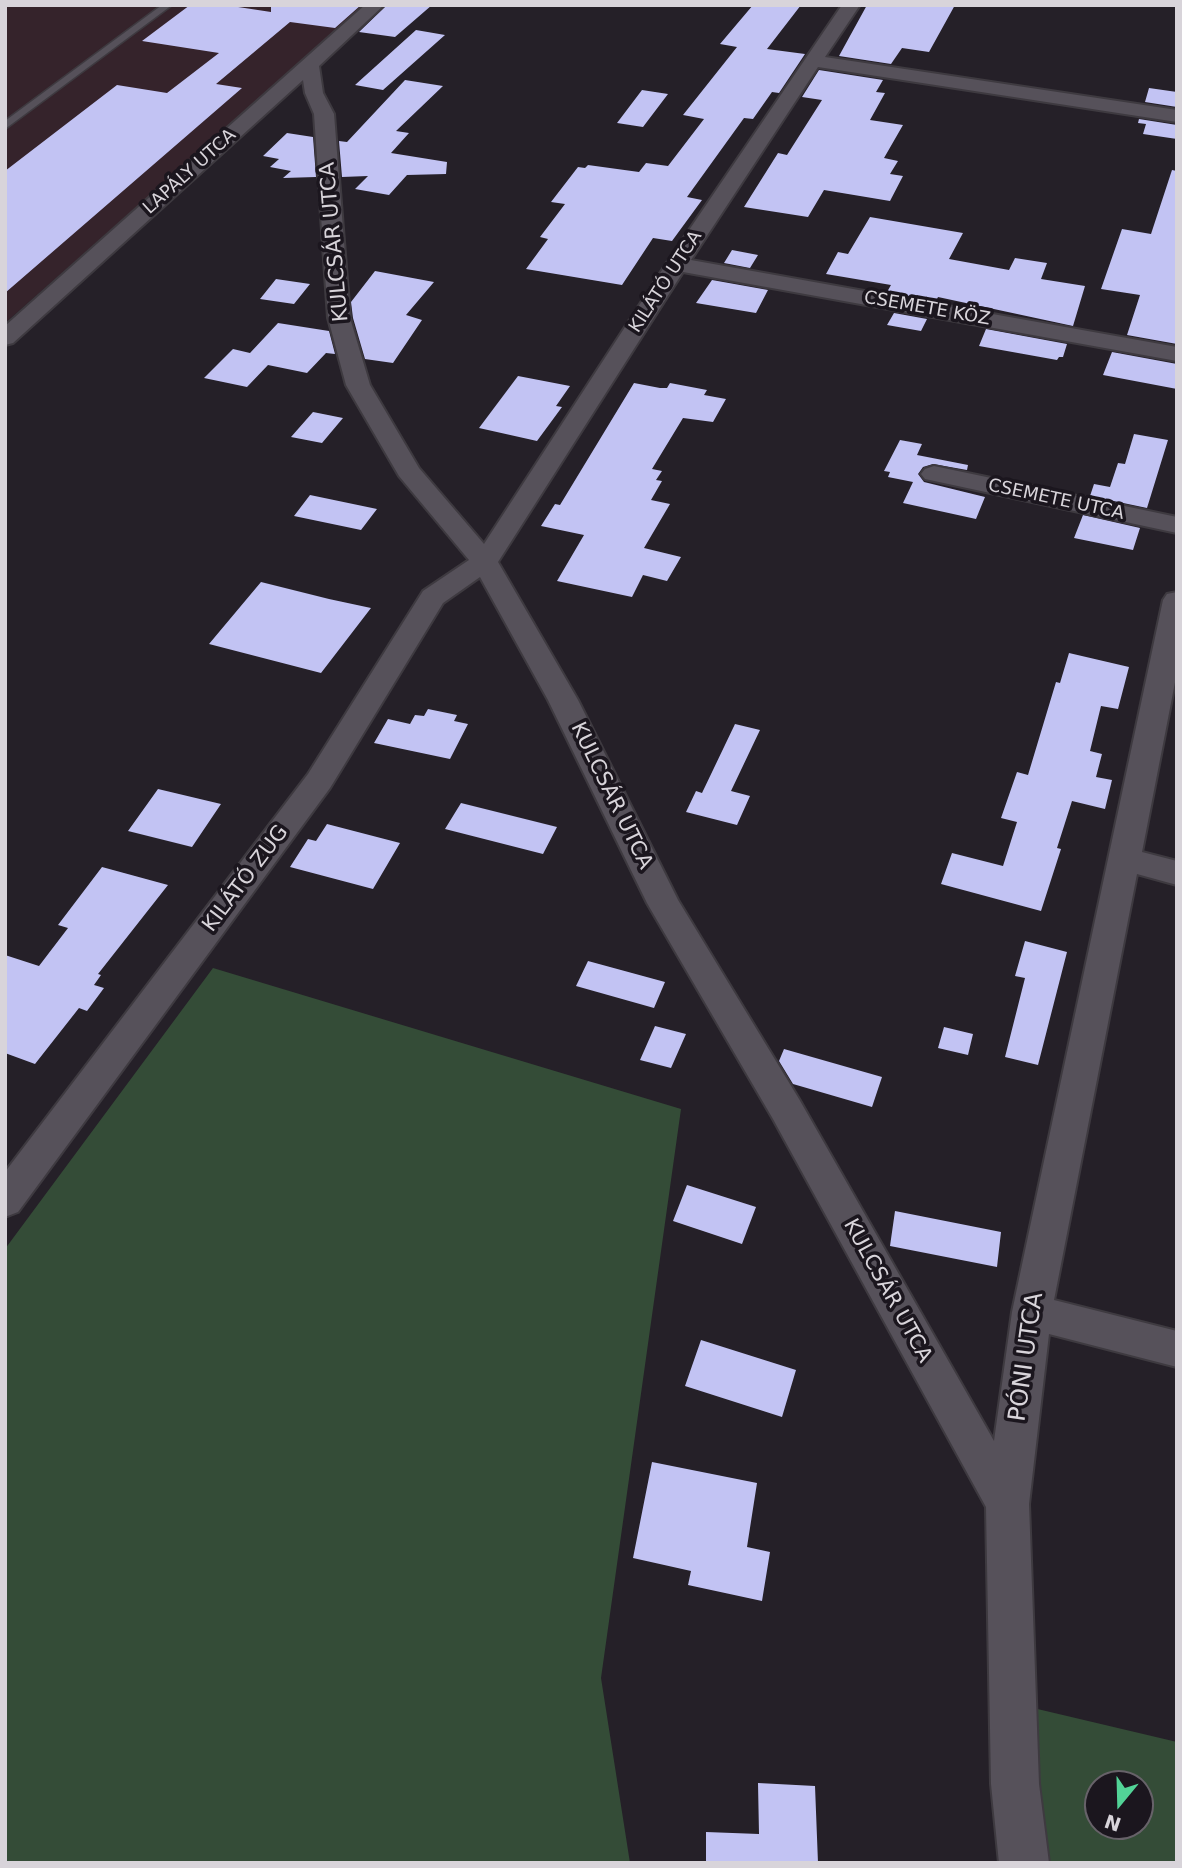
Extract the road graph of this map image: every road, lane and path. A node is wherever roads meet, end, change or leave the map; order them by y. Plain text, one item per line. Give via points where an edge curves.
1 (168, 5) edge
2 (376, 5) edge
3 (852, 5) edge
4 (813, 61) junction
5 (310, 64) junction
6 (1177, 116) edge
7 (5, 126) edge
8 (677, 264) junction
9 (5, 338) edge
10 (1177, 354) edge
11 (934, 474) dead end
12 (1177, 525) edge
13 (485, 562) junction
14 (1177, 600) edge
15 (1126, 860) junction
16 (1177, 873) edge
17 (5, 1201) edge
18 (1032, 1312) junction
19 (1177, 1349) edge
20 (1007, 1504) junction
21 (1024, 1863) edge

1 - 7 lane
2 - 5 street, LAPÁLY UTCA
3 - 4 street, KILÁTÓ UTCA
4 - 6 street
4 - 8 street, KILÁTÓ UTCA
5 - 9 street, LAPÁLY UTCA
5 - 13 street, KULCSÁR UTCA via 314,93 324,114 339,318 358,386 408,471
8 - 10 street, CSEMETE KÖZ
8 - 13 street, KILÁTÓ UTCA
11 - 12 street, CSEMETE UTCA
13 - 17 street, KILÁTÓ ZUG via 433,597 319,781
13 - 20 street, KULCSÁR UTCA via 563,700 663,904 786,1109
14 - 15 street
15 - 16 street
15 - 18 street, PÓNI UTCA
18 - 19 street
18 - 20 street, PÓNI UTCA
20 - 21 street, PÓNI UTCA via 1015,1784

